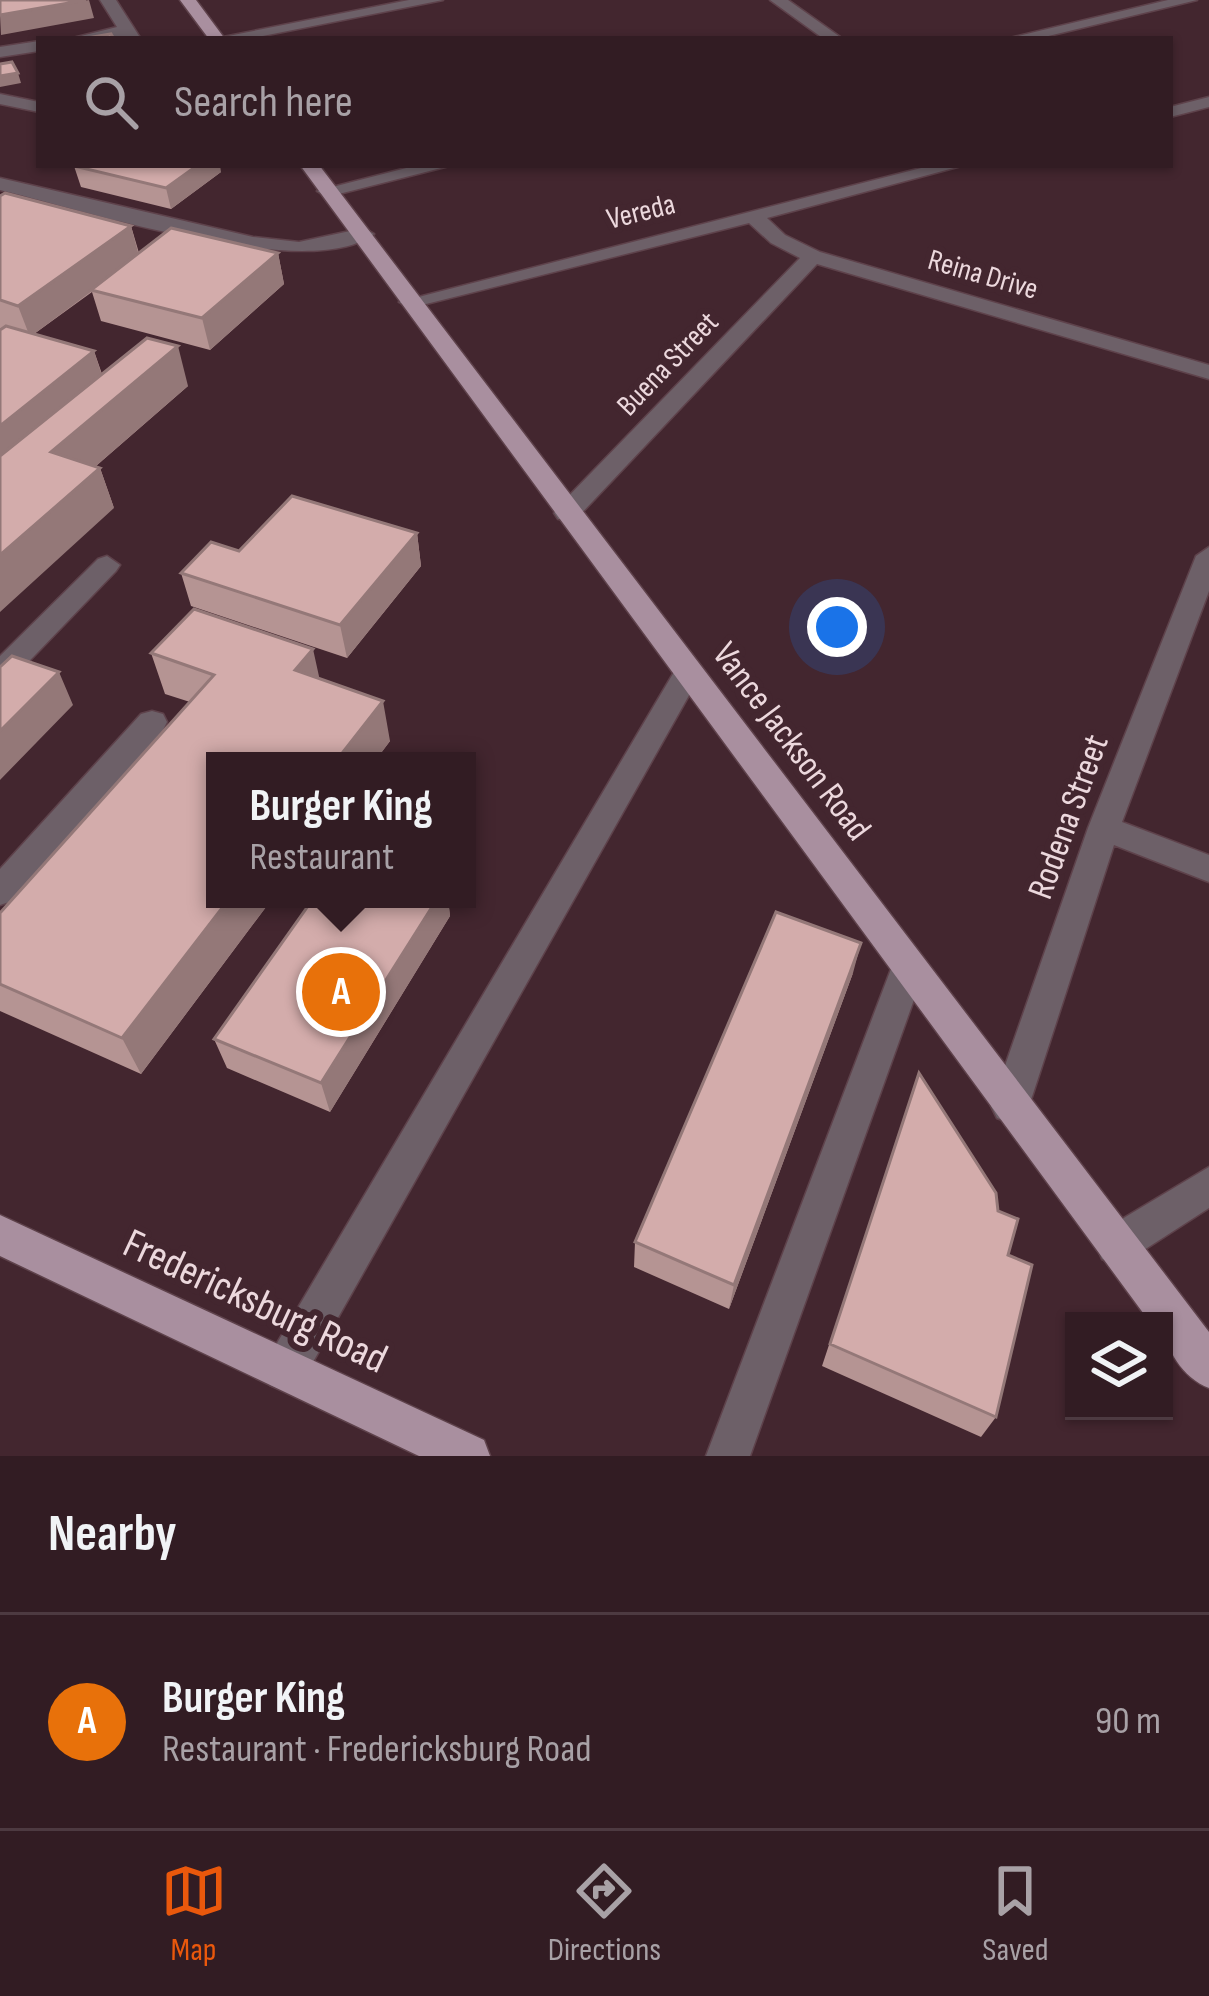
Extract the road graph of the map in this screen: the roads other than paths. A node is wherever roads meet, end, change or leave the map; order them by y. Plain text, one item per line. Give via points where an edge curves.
1 (108, 0) edge
2 (188, 0) edge
3 (435, 0) edge
4 (778, 0) edge
5 (1189, 0) edge
6 (130, 35) edge
7 (217, 36) edge
8 (236, 36) edge
9 (831, 36) edge
10 (1027, 36) edge
11 (36, 46) edge
12 (0, 52) edge
13 (0, 98) edge
14 (1209, 102) edge
15 (36, 106) edge
16 (1173, 111) edge
17 (311, 168) edge
18 (430, 168) edge
19 (943, 168) edge
20 (0, 184) edge
21 (327, 190) junction
22 (751, 214) junction
23 (364, 234) junction
24 (813, 256) junction
25 (410, 302) junction
26 (1209, 373) edge
27 (567, 513) junction
28 (1209, 556) edge
29 (107, 565) dead end
30 (0, 674) edge
31 (687, 674) junction
32 (152, 722) dead end
33 (1104, 828) junction
34 (1209, 869) edge
35 (0, 891) edge
36 (908, 970) junction
37 (1010, 1106) junction
38 (1209, 1186) edge
39 (0, 1235) edge
40 (1116, 1245) junction
41 (1209, 1367) edge
42 (285, 1370) junction
43 (468, 1456) edge
44 (728, 1456) edge

1 - 6 street
2 - 7 main road
3 - 8 street
4 - 9 street
5 - 10 street
11 - 12 street
13 - 15 street
14 - 16 street
17 - 21 main road, Vance Jackson Road
18 - 21 street
19 - 22 street, Vereda
20 - 23 street via 253,243 299,248
21 - 23 main road, Vance Jackson Road
22 - 24 street, Reina Drive
22 - 25 street, Vereda
23 - 25 main road, Vance Jackson Road
24 - 26 street, Reina Drive
24 - 27 street, Buena Street
25 - 27 main road, Vance Jackson Road
27 - 31 main road, Vance Jackson Road
28 - 33 street, Rodena Street
29 - 30 street
31 - 36 main road, Vance Jackson Road
31 - 42 street
32 - 35 street
33 - 34 street
33 - 37 street, Rodena Street
36 - 37 main road, Vance Jackson Road
36 - 44 street
37 - 40 main road, Vance Jackson Road
38 - 40 street
39 - 42 main road, Fredericksburg Road
40 - 41 main road, Vance Jackson Road
42 - 43 main road, Fredericksburg Road

